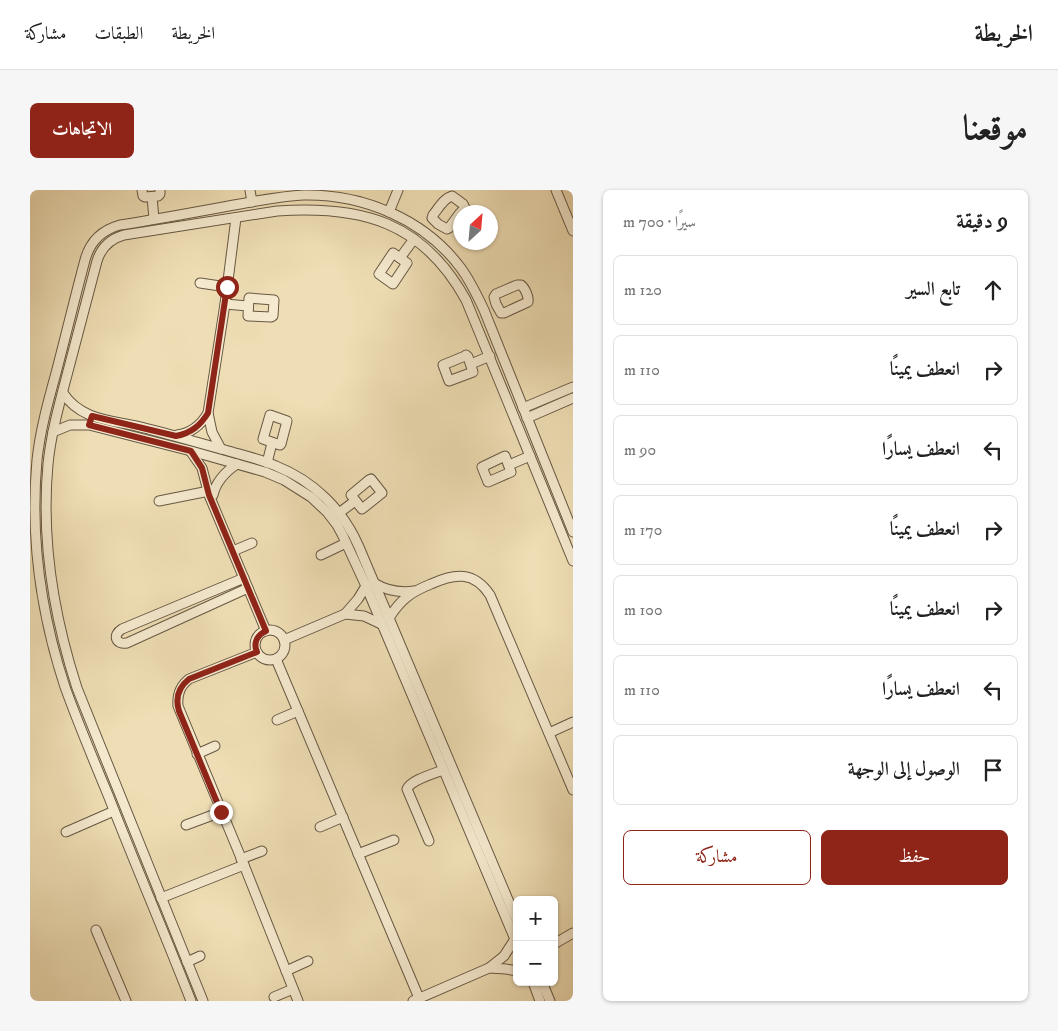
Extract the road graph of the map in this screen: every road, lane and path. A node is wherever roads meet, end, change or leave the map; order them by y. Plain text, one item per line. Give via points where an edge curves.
1 (142, 190) edge
2 (160, 190) edge
3 (250, 190) edge
4 (398, 190) edge
5 (556, 190) edge
6 (345, 194) edge
7 (152, 197) junction
8 (252, 202) junction
9 (464, 205) edge
10 (385, 210) junction
11 (236, 218) junction
12 (154, 219) junction
13 (376, 220) junction
14 (453, 223) edge
15 (438, 224) junction
16 (573, 231) edge
17 (428, 235) junction
18 (414, 239) junction
19 (400, 258) dead end
20 (200, 282) dead end
21 (227, 287) junction
22 (225, 304) junction
23 (496, 304) dead end
24 (248, 306) dead end
25 (484, 310) junction
26 (490, 356) junction
27 (471, 364) dead end
28 (573, 387) edge
29 (63, 393) junction
30 (573, 398) edge
31 (523, 408) junction
32 (208, 413) junction
33 (527, 418) junction
34 (90, 421) junction
35 (53, 432) junction
36 (176, 436) junction
37 (272, 443) dead end
38 (221, 449) junction
39 (191, 451) junction
40 (530, 456) junction
41 (267, 463) junction
42 (237, 464) junction
43 (509, 465) dead end
44 (211, 490) junction
45 (159, 501) dead end
46 (355, 501) dead end
47 (339, 513) junction
48 (570, 514) edge
49 (572, 527) edge
50 (252, 544) dead end
51 (346, 544) junction
52 (233, 551) junction
53 (321, 555) dead end
54 (573, 562) edge
55 (244, 578) junction
56 (370, 584) junction
57 (248, 588) junction
58 (414, 591) junction
59 (345, 614) junction
60 (385, 621) junction
61 (266, 631) junction
62 (284, 640) junction
63 (396, 647) junction
64 (257, 652) junction
65 (276, 659) junction
66 (298, 711) junction
67 (276, 720) dead end
68 (573, 722) edge
69 (549, 733) junction
70 (215, 746) dead end
71 (197, 754) junction
72 (443, 770) junction
73 (116, 785) junction
74 (105, 789) junction
75 (573, 790) edge
76 (114, 811) junction
77 (221, 812) junction
78 (343, 817) junction
79 (186, 825) dead end
80 (320, 826) dead end
81 (66, 832) dead end
82 (394, 840) dead end
83 (429, 841) dead end
84 (262, 851) dead end
85 (358, 854) junction
86 (243, 862) junction
87 (161, 898) junction
88 (513, 912) edge
89 (96, 930) dead end
90 (569, 935) edge
91 (516, 941) edge
92 (558, 942) edge
93 (513, 946) edge
94 (200, 956) dead end
95 (308, 961) dead end
96 (187, 962) junction
97 (489, 968) junction
98 (513, 970) edge
99 (286, 971) junction
100 (534, 986) edge
101 (544, 986) edge
102 (293, 989) junction
103 (274, 997) dead end
104 (416, 1000) edge
105 (126, 1001) edge
106 (191, 1001) edge
107 (203, 1001) edge
108 (298, 1001) edge
109 (540, 1001) edge
110 (550, 1001) edge

1 - 7 street via 144,197
2 - 7 street via 160,195
3 - 8 street
4 - 10 street
5 - 16 street
6 - 8 street via 290,196
6 - 10 street
7 - 12 street
8 - 12 street
9 - 15 street via 452,196 448,197 433,217
10 - 13 street
10 - 17 street
11 - 13 street via 277,211 311,210 348,212
11 - 21 street
11 - 29 street via 124,236 105,245 97,261
12 - 74 street via 108,229 89,249 45,416 36,468 36,548 45,614 65,687
13 - 18 street
14 - 15 street via 448,229
15 - 17 street
17 - 25 street via 461,268
18 - 19 street
18 - 26 street via 456,282
20 - 21 street
21 - 22 street
22 - 24 street
22 - 32 street
23 - 25 street
25 - 31 street
26 - 27 street
26 - 40 street
28 - 31 street
29 - 34 street
29 - 35 street
30 - 33 street
31 - 33 street
32 - 36 street via 195,429
32 - 38 street via 212,432
33 - 48 street
34 - 35 street
34 - 36 street
34 - 39 street
35 - 73 street via 46,510 57,617 77,688
36 - 38 street
37 - 41 street
38 - 41 street
39 - 42 street
39 - 44 street
40 - 43 street
40 - 54 street
41 - 47 street via 306,482
42 - 44 street
42 - 51 street via 275,476 303,491 327,512
44 - 45 street
44 - 52 street
46 - 47 street
47 - 56 street via 355,538
48 - 49 street
50 - 52 street
51 - 53 street
51 - 56 street
52 - 55 street
55 - 57 street
55 - 57 street via 122,629 116,639 127,643
56 - 58 street via 393,591
56 - 59 street
56 - 60 street
57 - 61 street
58 - 60 street
58 - 69 street via 453,576 469,578 483,587 490,596
59 - 60 street
59 - 62 street
60 - 63 street
61 - 62 street via 277,632
61 - 64 street via 256,641
62 - 65 street via 284,651
63 - 72 street
63 - 88 street
64 - 65 street via 262,658
64 - 71 street via 189,679 182,686 178,706
65 - 66 street
66 - 67 street
66 - 78 street
68 - 69 street
69 - 75 street
70 - 71 street
71 - 77 street
72 - 83 street via 413,782 407,789
72 - 91 street
73 - 74 street
73 - 87 street
74 - 76 street
76 - 81 street
76 - 106 street
77 - 79 street
77 - 86 street
78 - 80 street
78 - 85 street
82 - 85 street
84 - 86 street
85 - 104 street
86 - 87 street
86 - 99 street
87 - 96 street
89 - 105 street
90 - 92 street
93 - 97 street
94 - 96 street
95 - 99 street
96 - 107 street
97 - 98 street
97 - 104 street
99 - 102 street
100 - 109 street
101 - 110 street
102 - 103 street
102 - 108 street

